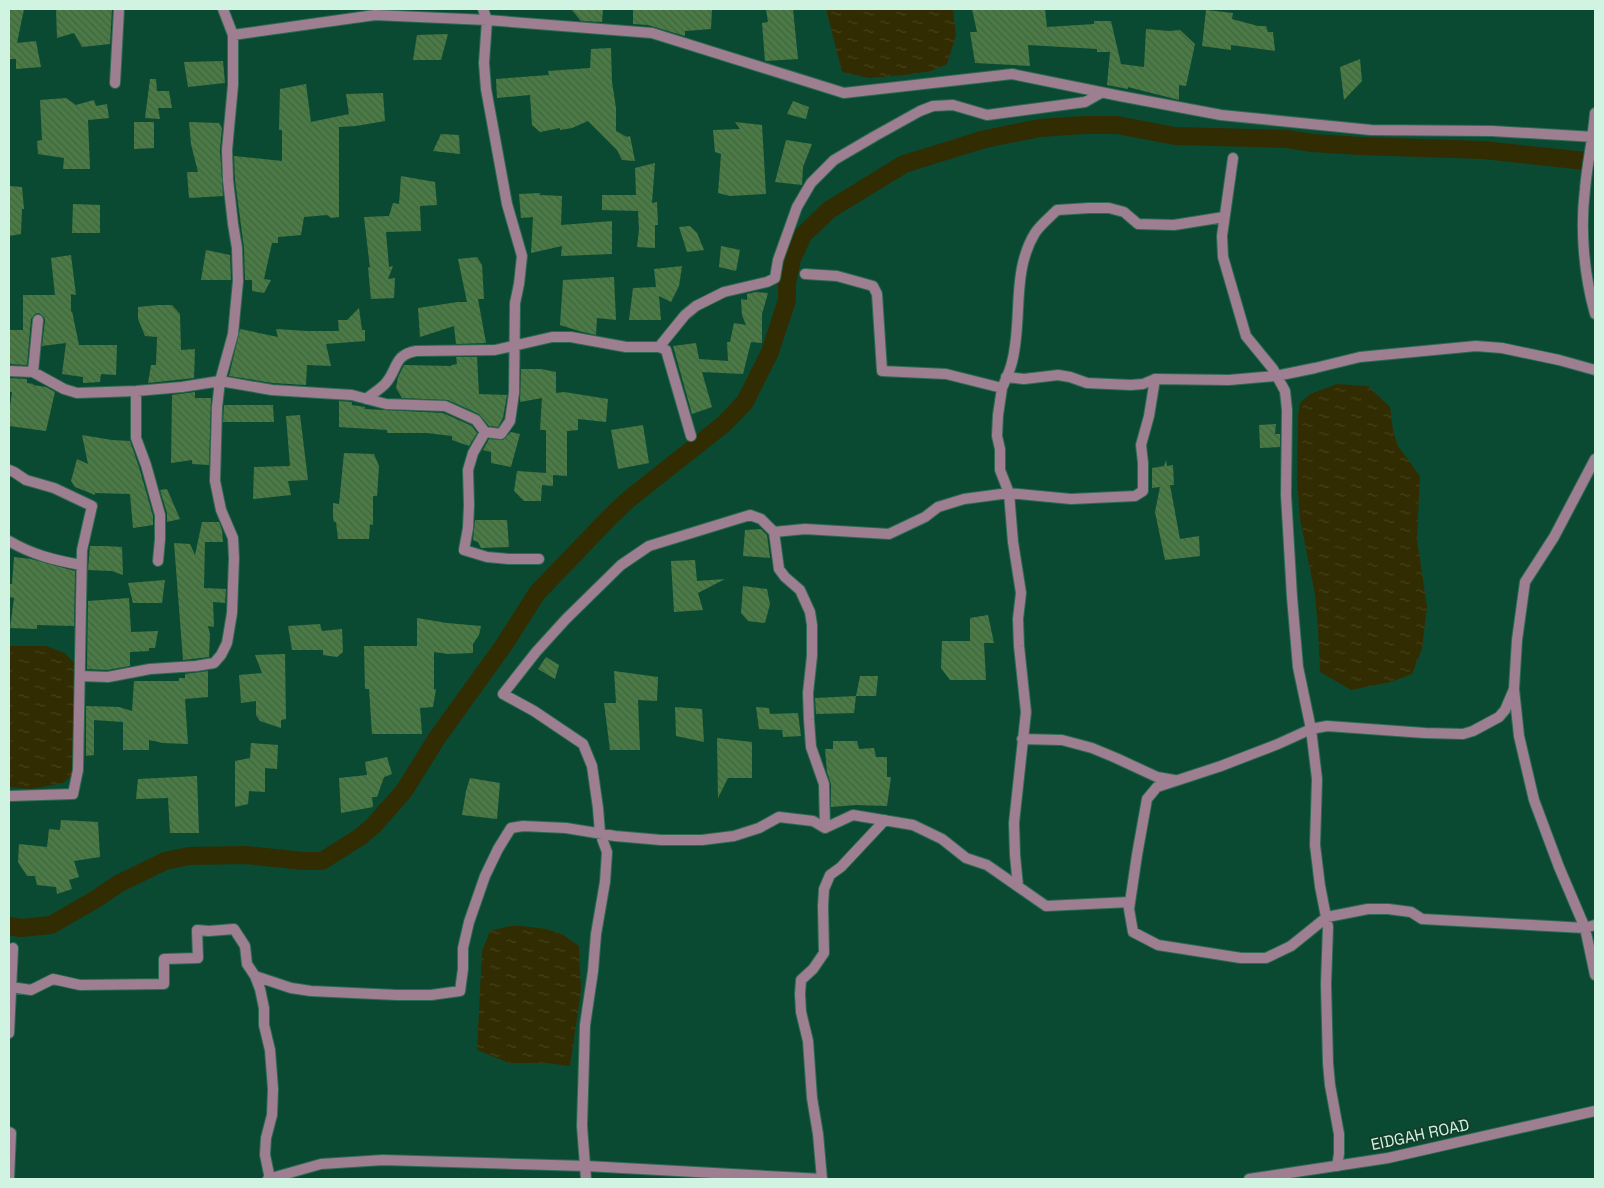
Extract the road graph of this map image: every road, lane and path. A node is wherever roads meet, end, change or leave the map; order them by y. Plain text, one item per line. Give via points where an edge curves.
1 (119, 9) edge
2 (223, 9) edge
3 (483, 9) edge
4 (487, 20) junction
5 (233, 35) junction
6 (115, 83) dead end
7 (1101, 92) junction
8 (1595, 113) edge
9 (1594, 139) edge
10 (1233, 158) dead end
11 (1224, 218) junction
12 (805, 274) dead end
13 (1595, 314) edge
14 (38, 320) dead end
15 (515, 344) junction
16 (659, 347) junction
17 (1595, 370) edge
18 (9, 371) edge
19 (33, 372) junction
20 (1276, 376) junction
21 (1006, 378) junction
22 (1155, 379) junction
23 (220, 381) junction
24 (1002, 388) junction
25 (136, 392) junction
26 (366, 399) junction
27 (485, 432) junction
28 (691, 436) dead end
29 (1595, 459) edge
30 (9, 470) edge
31 (1009, 493) junction
32 (774, 532) junction
33 (9, 541) edge
34 (539, 559) dead end
35 (158, 561) dead end
36 (81, 565) junction
37 (80, 676) junction
38 (1514, 689) junction
39 (1310, 729) junction
40 (1022, 739) junction
41 (1176, 780) junction
42 (9, 796) edge
43 (885, 820) junction
44 (825, 828) junction
45 (600, 834) junction
46 (1018, 886) junction
47 (1130, 902) junction
48 (1327, 917) junction
49 (1590, 926) edge
50 (13, 948) dead end
51 (10, 967) edge
52 (255, 976) junction
53 (1595, 976) edge
54 (11, 987) junction
55 (9, 1033) edge
56 (1595, 1111) edge
57 (9, 1132) edge
58 (586, 1166) junction
59 (1337, 1166) junction
60 (9, 1179) edge
61 (269, 1179) edge
62 (586, 1179) edge
63 (822, 1179) edge
64 (1249, 1179) edge

1 - 6 street
2 - 5 street
3 - 4 street
4 - 5 street via 375,15
4 - 7 street via 652,33 844,93 1012,74
4 - 15 street via 486,89 507,204 522,256 515,303
5 - 23 street via 233,85 227,150 238,281 233,334
7 - 9 street via 1221,115 1371,130 1492,131
7 - 16 street via 1085,102 987,115 953,105 933,106 875,136 834,160 811,183 797,207 775,278 724,292 696,306
8 - 9 street
9 - 13 street via 1584,190 1583,251
10 - 11 street
11 - 20 street via 1224,256 1246,336
11 - 21 street via 1174,225 1138,224 1124,212 1109,208 1057,210 1036,232 1027,250 1018,292 1012,362
12 - 24 street via 837,276 873,286 878,294 882,371 946,374
14 - 19 street
15 - 16 street via 552,336 626,347
15 - 26 street via 495,350 405,353 384,385
15 - 27 street via 510,421 501,434
16 - 28 street via 666,350
17 - 20 street via 1502,348 1476,346 1367,356
18 - 19 street
19 - 25 street via 77,393
20 - 22 street via 1229,380
20 - 39 street via 1285,391 1287,410 1286,495 1292,597 1298,667
21 - 22 street via 1058,374 1087,383 1131,385
21 - 24 street
22 - 31 street via 1150,416 1140,445 1142,491 1135,496 1071,499
23 - 25 street
23 - 26 street via 272,390 343,394
23 - 37 street via 215,481 221,510 232,538 234,558 232,613 227,643 214,663 108,677
24 - 31 street via 997,436 1000,470
25 - 35 street via 136,438 160,515
26 - 27 street via 386,404 445,406 476,420
27 - 34 street via 468,470 469,513 464,550 487,557
29 - 38 street via 1554,537 1525,582
30 - 36 street via 92,506
31 - 32 street via 938,507 889,534 805,528
31 - 40 street via 1020,593 1019,646 1026,712
32 - 44 street via 780,570 800,590 810,612 809,720 811,747 824,784
32 - 45 street via 761,519 750,515 649,546 621,565 566,619 502,694 583,744 592,766
33 - 36 street via 43,557
36 - 37 street
37 - 42 street via 78,770 73,794
38 - 39 street via 1499,717 1462,734 1327,726
38 - 49 street via 1534,800 1559,867
39 - 41 street via 1198,775
39 - 48 street via 1317,778 1316,858
40 - 41 street via 1062,740 1092,748 1157,777
40 - 46 street via 1014,823
41 - 47 street via 1157,787 1147,799
43 - 44 street via 853,815
43 - 46 street via 913,825 942,839 966,858 987,865
43 - 63 street via 830,875 824,889 824,953 813,970 801,980 801,1012 808,1041
44 - 45 street via 813,821 779,817 734,836 702,840
45 - 52 street via 566,828 511,828 498,849 469,922 463,948 460,991 397,994 312,991
45 - 58 street via 607,852 607,866 585,1025 582,1126
46 - 47 street via 1046,906
47 - 48 street via 1133,932 1158,945 1241,958 1266,958 1291,946
48 - 49 street via 1368,909 1388,909 1411,912 1422,919
48 - 59 street via 1328,1063 1339,1134
49 - 53 street
50 - 51 street
51 - 54 street
52 - 54 street via 247,964 245,946 234,929 197,930 198,958 164,959 164,984 80,985 53,979 30,990
52 - 61 street via 264,1008 272,1071 272,1115 265,1155
54 - 55 street
56 - 59 street, EIDGAH ROAD via 1388,1158
57 - 60 street
58 - 61 street via 384,1160 321,1164
58 - 62 street
58 - 63 street
59 - 64 street, EIDGAH ROAD

